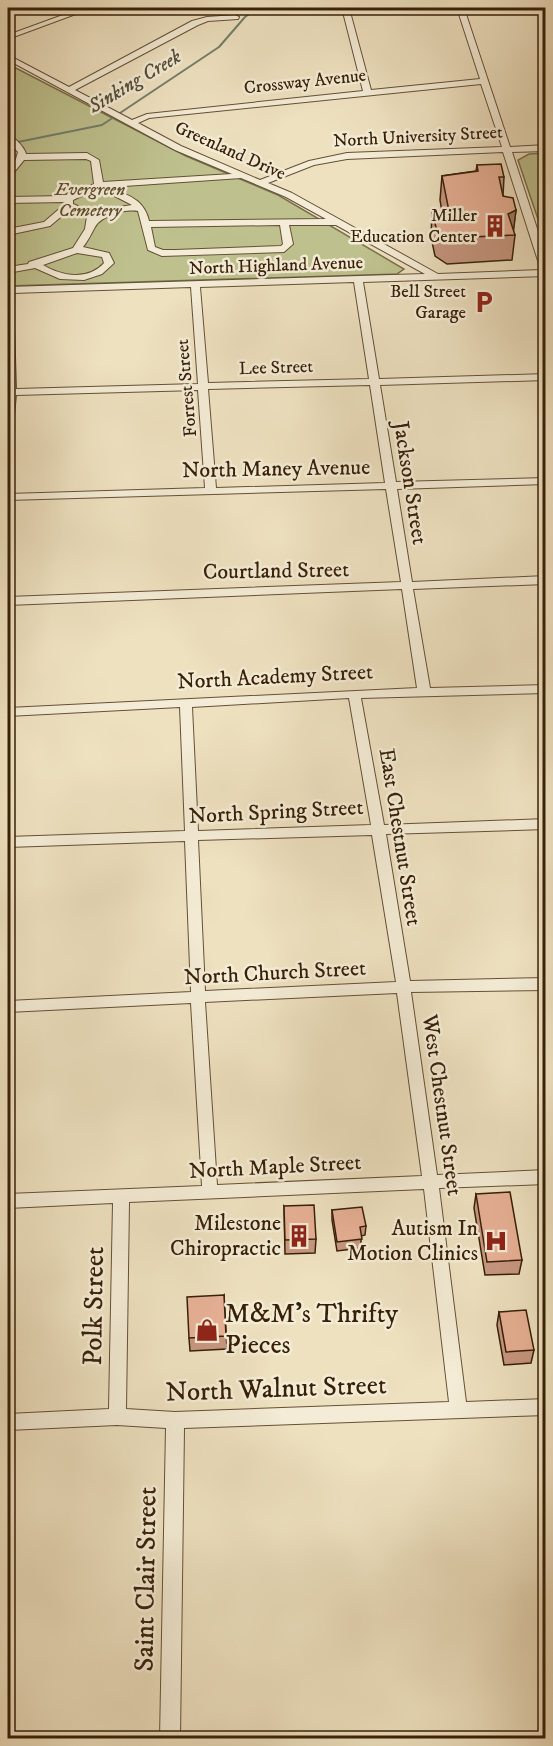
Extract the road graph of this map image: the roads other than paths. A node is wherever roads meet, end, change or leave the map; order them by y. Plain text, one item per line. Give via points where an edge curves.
1 (88, 8) edge
2 (345, 8) edge
3 (461, 8) edge
4 (235, 17) dead end
5 (8, 37) edge
6 (8, 57) edge
7 (484, 81) junction
8 (69, 90) junction
9 (367, 92) junction
10 (132, 123) junction
11 (12, 141) edge
12 (508, 148) junction
13 (546, 148) edge
14 (21, 157) junction
15 (8, 174) edge
16 (242, 175) junction
17 (260, 183) junction
18 (99, 185) junction
19 (8, 200) edge
20 (69, 202) junction
21 (142, 209) junction
22 (92, 219) junction
23 (338, 222) junction
24 (284, 223) junction
25 (147, 224) junction
26 (8, 232) edge
27 (77, 249) junction
28 (32, 264) junction
29 (8, 270) edge
30 (546, 273) edge
31 (437, 277) junction
32 (358, 280) junction
33 (195, 284) junction
34 (8, 290) edge
35 (546, 377) edge
36 (374, 381) junction
37 (205, 387) junction
38 (9, 392) edge
39 (8, 426) edge
40 (546, 481) edge
41 (390, 487) junction
42 (211, 489) junction
43 (8, 497) edge
44 (546, 580) edge
45 (408, 587) junction
46 (8, 601) edge
47 (546, 688) edge
48 (424, 692) junction
49 (354, 694) junction
50 (186, 703) junction
51 (8, 712) edge
52 (546, 824) edge
53 (380, 828) junction
54 (191, 837) junction
55 (8, 842) edge
56 (546, 984) edge
57 (402, 987) junction
58 (198, 999) junction
59 (8, 1006) edge
60 (546, 1177) edge
61 (431, 1183) junction
62 (210, 1193) junction
63 (122, 1197) junction
64 (8, 1201) edge
65 (546, 1407) edge
66 (458, 1409) junction
67 (117, 1417) junction
68 (175, 1420) junction
69 (8, 1422) edge
70 (170, 1738) edge

1 - 5 street
2 - 9 street
3 - 7 street
4 - 8 street via 195,22
6 - 8 street, Greenland Drive
7 - 9 street, Crossway Avenue
7 - 12 street
8 - 10 street, Greenland Drive
9 - 10 street, Crossway Avenue via 147,116
10 - 16 street, Greenland Drive
11 - 14 street
12 - 13 street, North University Street
12 - 17 street, North University Street via 347,156 312,163
12 - 30 street
14 - 15 street
14 - 18 street via 87,156 95,160
16 - 17 street, Greenland Drive
16 - 18 street
17 - 23 street, Greenland Drive
18 - 20 street
18 - 21 street
19 - 20 street
20 - 22 street
20 - 26 street via 47,224
21 - 22 street via 118,209
21 - 25 street
22 - 27 street via 90,233
23 - 24 street
23 - 31 street, Greenland Drive
24 - 25 street
24 - 25 street via 288,244 284,249 175,253 151,248
27 - 28 street
27 - 28 street via 93,249 106,255 109,262 93,275 63,277
28 - 29 street
30 - 31 street, North Highland Avenue
31 - 32 street, North Highland Avenue
32 - 33 street, North Highland Avenue
32 - 36 street, Jackson Street
33 - 34 street, North Highland Avenue
33 - 37 street, Forrest Street
34 - 38 street
35 - 36 street, Lee Street
36 - 37 street, Lee Street
36 - 41 street, Jackson Street
37 - 38 street, Lee Street
37 - 42 street, Forrest Street
38 - 39 street
40 - 41 street, North Maney Avenue
41 - 42 street, North Maney Avenue
41 - 45 street, Jackson Street
42 - 43 street, North Maney Avenue
44 - 45 street, Courtland Street
45 - 46 street, Courtland Street
45 - 48 street, Jackson Street
47 - 48 street, North Academy Street
48 - 49 street, North Academy Street
49 - 50 street, North Academy Street
49 - 53 street, East Chestnut Street
50 - 51 street, North Academy Street
50 - 54 street
52 - 53 street, North Spring Street
53 - 54 street, North Spring Street
53 - 57 street, East Chestnut Street
54 - 55 street, North Spring Street
54 - 58 street
56 - 57 street, North Church Street
57 - 58 street, North Church Street
57 - 61 street, West Chestnut Street
58 - 59 street, North Church Street
58 - 62 street
60 - 61 street, North Maple Street
61 - 62 street, North Maple Street
61 - 66 street, West Chestnut Street
62 - 63 street, North Maple Street
63 - 64 street, North Maple Street
63 - 67 street, Polk Street
65 - 66 street, North Walnut Street
66 - 68 street, North Walnut Street
67 - 68 street, North Walnut Street
67 - 69 street, North Walnut Street
68 - 70 street, Saint Clair Street

